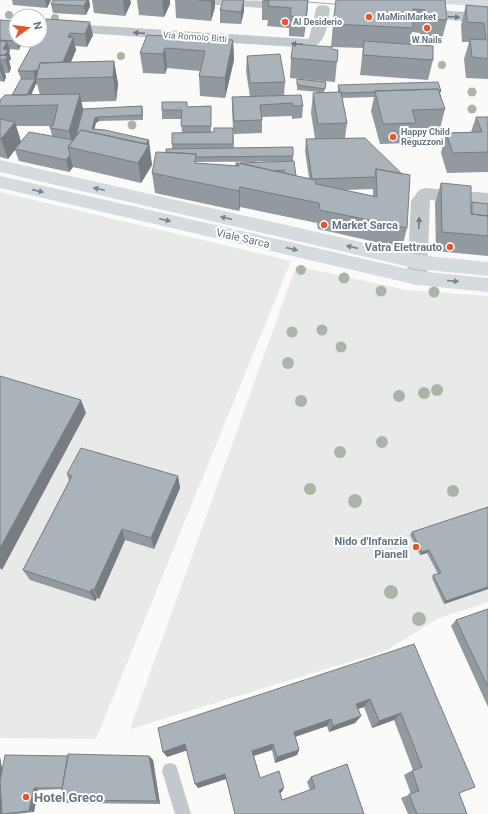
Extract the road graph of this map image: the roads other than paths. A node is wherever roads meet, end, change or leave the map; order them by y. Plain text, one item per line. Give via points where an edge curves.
1 (204, 0) edge
2 (448, 0) edge
3 (488, 3) edge
4 (406, 13) edge
5 (488, 19) edge
6 (48, 27) edge
7 (3, 175) edge
8 (488, 199) edge
9 (488, 269) edge
10 (417, 270) junction
11 (488, 285) edge
12 (170, 771) edge
13 (183, 814) edge

1 -> 6 street, Via Romolo Bitti via 330,10 316,40 310,44
2 - 3 street
4 -> 5 street
7 - 10 street, Viale Sarca
10 -> 8 street via 420,201 425,194
9 - 10 street, Viale Sarca
10 -> 11 street, Viale Sarca
12 - 13 lane

